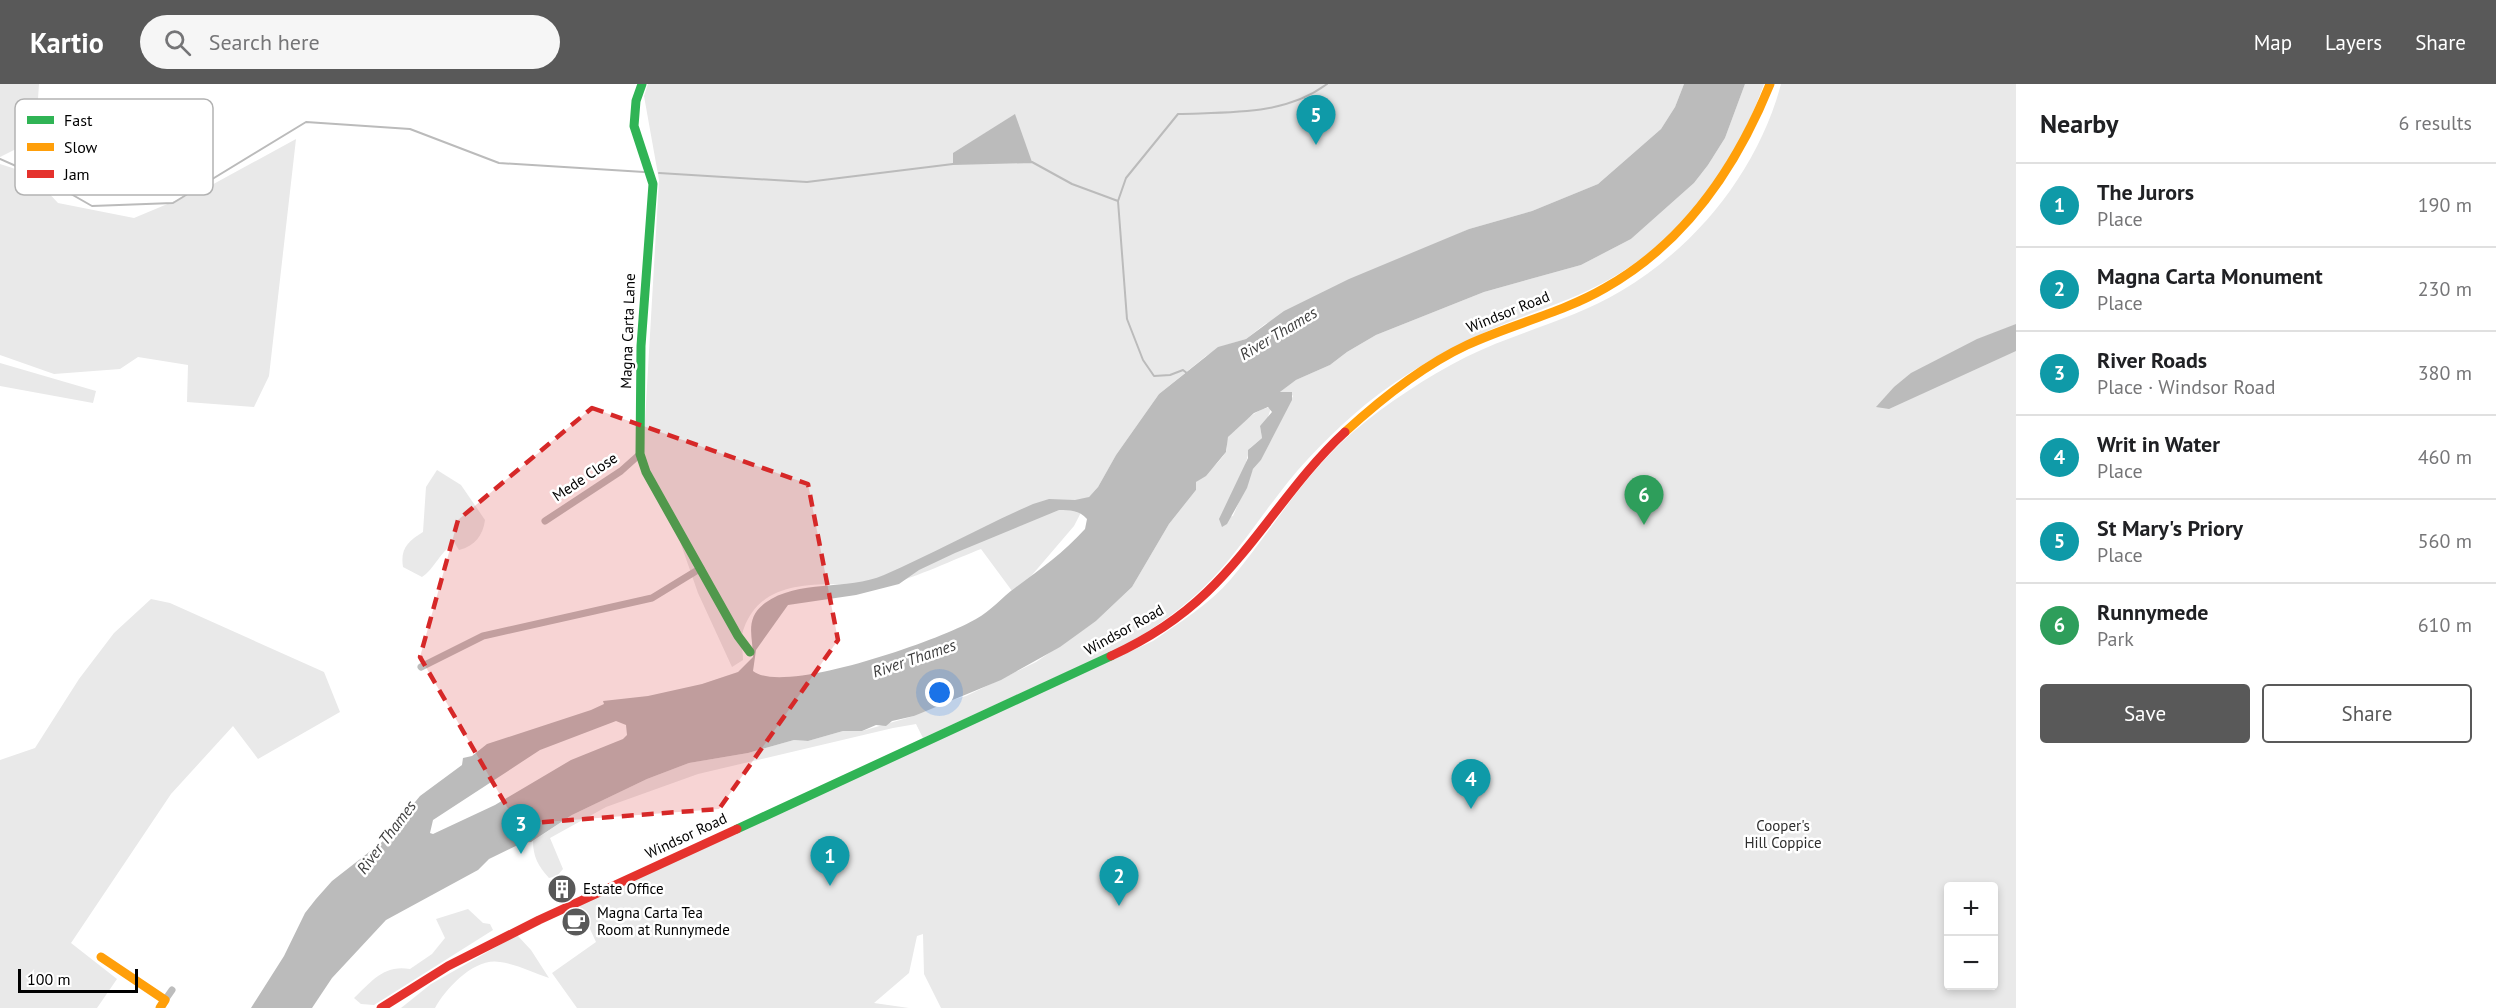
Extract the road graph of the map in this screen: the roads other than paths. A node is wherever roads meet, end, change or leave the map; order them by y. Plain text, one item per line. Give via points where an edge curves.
1 (642, 84) edge
2 (1770, 84) edge
3 (640, 454) junction
4 (544, 521) dead end
5 (701, 568) junction
6 (750, 652) dead end
7 (421, 667) dead end
8 (101, 957) dead end
9 (172, 990) dead end
10 (163, 1004) edge
11 (381, 1008) edge

1 - 3 main road, Magna Carta Lane via 634,126 652,184 641,346
2 - 11 main road, Windsor Road via 1744,146 1716,191 1689,223 1620,279 1466,346 1379,403 1337,437 1305,472 1216,583 1159,630 955,730 539,920 448,966
3 - 4 street, Mede Close via 621,471
3 - 5 main road, Magna Carta Lane via 646,472
5 - 6 main road, Magna Carta Lane
5 - 7 street via 652,598 483,636
8 - 10 main road
9 - 10 street

